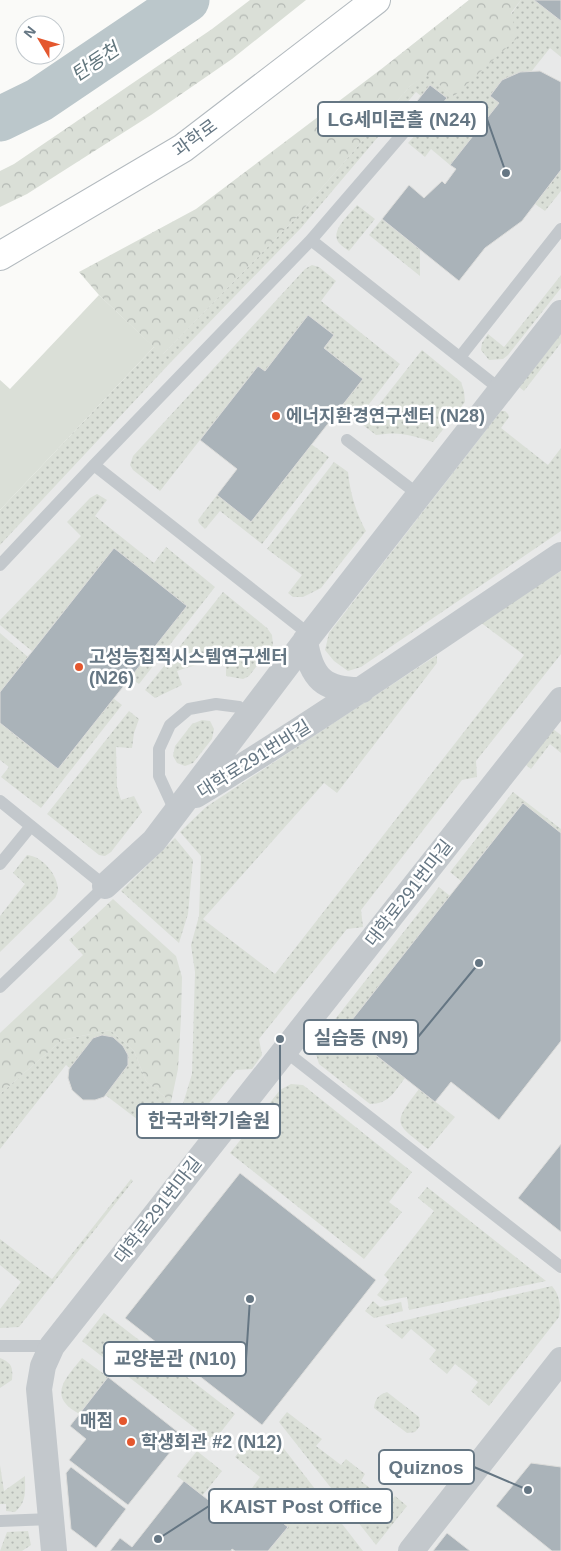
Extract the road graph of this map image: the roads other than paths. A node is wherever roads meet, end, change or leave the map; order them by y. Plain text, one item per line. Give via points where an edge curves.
1 (376, 0) edge
2 (404, 132) dead end
3 (561, 229) edge
4 (311, 240) junction
5 (0, 256) edge
6 (561, 313) edge
7 (460, 357) junction
8 (501, 390) junction
9 (347, 440) dead end
10 (94, 465) junction
11 (419, 495) junction
12 (561, 555) edge
13 (0, 565) edge
14 (307, 638) junction
15 (362, 690) junction
16 (561, 700) edge
17 (250, 715) junction
18 (0, 802) edge
19 (180, 807) junction
20 (31, 826) junction
21 (0, 864) edge
22 (105, 886) junction
23 (0, 987) edge
24 (285, 1051) junction
25 (561, 1267) edge
26 (0, 1346) edge
27 (52, 1346) junction
28 (561, 1360) edge
29 (51, 1519) junction
30 (0, 1521) edge
31 (54, 1551) edge
32 (411, 1551) edge

1 - 5 main road, 과학로 via 183,148
2 - 4 lane
3 - 7 lane
4 - 7 lane
4 - 10 lane
6 - 8 street, 대학로291번바길
7 - 8 lane
8 - 11 street, 대학로291번바길
9 - 11 lane
10 - 13 lane
10 - 14 lane
11 - 14 street, 대학로291번바길
12 - 15 street, 대학로291번바길
14 - 15 street via 307,655 320,679 334,688
14 - 17 street, 대학로291번바길
15 - 19 street, 대학로291번바길
16 - 24 street, 대학로291번마길
17 - 19 street, 대학로291번바길
17 - 19 lane via 238,708 216,704 188,709 170,726 159,748 159,776
18 - 20 lane
19 - 22 street via 154,840
20 - 21 lane
20 - 22 lane
22 - 23 lane
24 - 25 lane
24 - 27 street, 대학로291번마길
26 - 27 lane
27 - 29 street, 대학로291번마길 via 43,1366 39,1389
28 - 32 street
29 - 30 lane
29 - 31 street, 대학로291번마길

